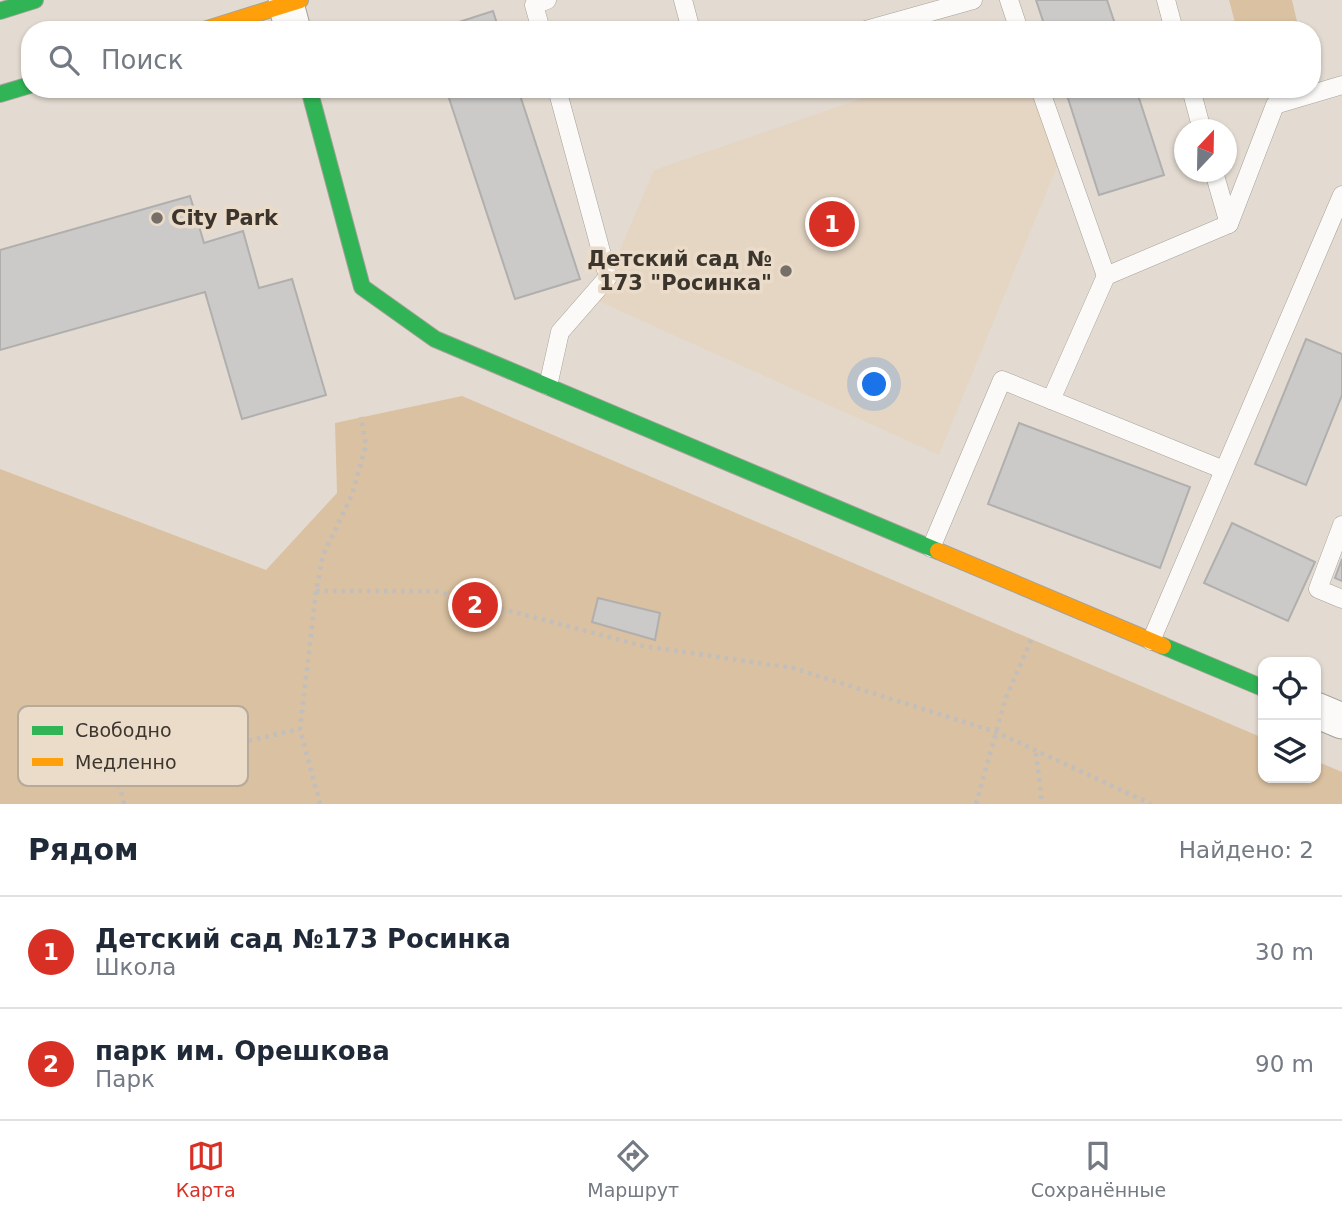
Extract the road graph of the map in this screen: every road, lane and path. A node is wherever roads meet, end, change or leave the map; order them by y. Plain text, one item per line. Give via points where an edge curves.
1 (35, 0) edge
2 (547, 0) edge
3 (683, 0) edge
4 (973, 0) edge
5 (1009, 0) edge
6 (1166, 0) edge
7 (0, 11) edge
8 (293, 11) edge
9 (246, 21) edge
10 (538, 21) edge
11 (689, 21) edge
12 (898, 21) edge
13 (1016, 21) edge
14 (1172, 21) edge
15 (1342, 85) edge
16 (21, 88) edge
17 (1321, 91) edge
18 (0, 94) edge
19 (311, 98) edge
20 (559, 98) edge
21 (1043, 98) edge
22 (1193, 98) edge
23 (1296, 98) edge
24 (1199, 119) edge
25 (1217, 182) edge
26 (1342, 195) edge
27 (1229, 224) junction
28 (1105, 276) junction
29 (548, 387) junction
30 (1051, 400) junction
31 (361, 417) dead end
32 (1224, 470) junction
33 (1342, 525) edge
34 (931, 548) junction
35 (316, 592) junction
36 (1342, 599) edge
37 (1031, 640) dead end
38 (1151, 641) junction
39 (1258, 686) edge
40 (1321, 712) edge
41 (1342, 721) edge
42 (300, 729) junction
43 (996, 732) junction
44 (248, 741) edge
45 (1036, 752) junction
46 (120, 786) edge
47 (124, 804) edge
48 (320, 804) edge
49 (976, 804) edge
50 (1042, 804) edge
51 (1151, 804) edge

1 - 7 street
2 - 10 lane via 534,5
3 - 11 lane
4 - 12 lane
5 - 13 lane
6 - 14 lane
8 - 9 street
15 - 17 lane
16 - 18 street
19 - 29 street via 362,287 435,339
20 - 29 lane via 608,277 560,332
21 - 28 lane
22 - 24 lane
23 - 27 lane via 1275,104
25 - 27 lane
26 - 32 lane
27 - 28 lane
28 - 30 lane
29 - 34 street
30 - 32 lane
30 - 34 lane via 1002,380
31 - 35 path via 366,445 352,495 323,555
32 - 38 lane
33 - 36 lane via 1318,589
34 - 38 street
35 - 42 path
35 - 43 path via 434,591 643,646 793,668
37 - 43 path
38 - 39 street
40 - 41 street
42 - 44 path
42 - 48 path
43 - 45 path
43 - 49 path
45 - 50 path
45 - 51 path
46 - 47 path

